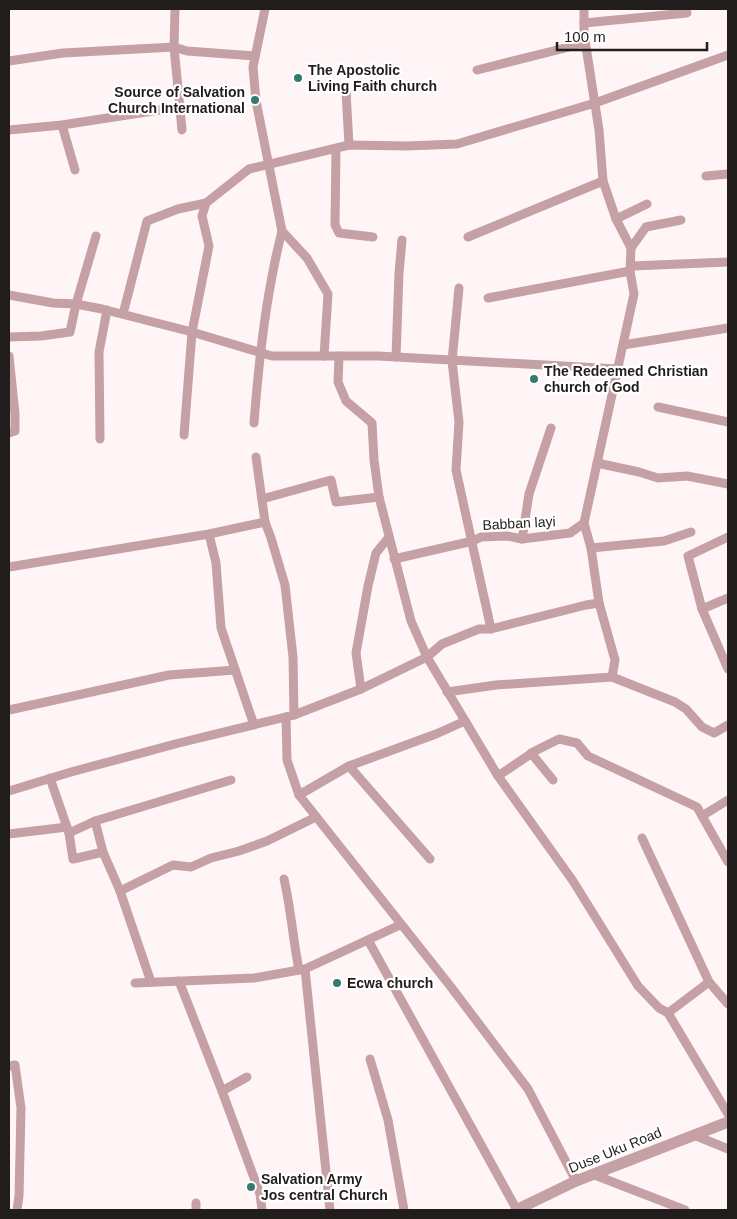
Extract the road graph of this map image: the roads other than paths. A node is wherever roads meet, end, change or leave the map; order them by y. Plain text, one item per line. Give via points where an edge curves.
1 (175, 9) edge
2 (264, 9) edge
3 (584, 9) edge
4 (687, 13) dead end
5 (584, 23) junction
6 (585, 43) junction
7 (174, 47) junction
8 (255, 56) junction
9 (726, 58) edge
10 (9, 61) edge
11 (477, 70) dead end
12 (346, 92) dead end
13 (595, 103) junction
14 (179, 108) junction
15 (62, 125) junction
16 (9, 130) edge
17 (182, 130) dead end
18 (349, 145) junction
19 (336, 149) junction
20 (268, 164) junction
21 (75, 170) dead end
22 (728, 174) edge
23 (706, 176) dead end
24 (603, 180) junction
25 (206, 203) junction
26 (648, 204) dead end
27 (616, 218) junction
28 (681, 220) dead end
29 (282, 231) junction
30 (96, 236) dead end
31 (373, 237) dead end
32 (468, 237) dead end
33 (402, 240) dead end
34 (631, 248) junction
35 (728, 262) edge
36 (631, 268) junction
37 (459, 288) dead end
38 (9, 295) edge
39 (488, 298) dead end
40 (76, 304) junction
41 (106, 310) junction
42 (123, 314) junction
43 (728, 328) edge
44 (192, 332) junction
45 (9, 337) edge
46 (623, 345) junction
47 (260, 353) junction
48 (9, 356) edge
49 (324, 356) junction
50 (339, 356) junction
51 (396, 357) junction
52 (452, 361) junction
53 (618, 369) junction
54 (11, 394) edge
55 (658, 407) dead end
56 (728, 422) edge
57 (254, 423) dead end
58 (551, 428) dead end
59 (9, 433) edge
60 (184, 435) dead end
61 (100, 438) dead end
62 (256, 457) dead end
63 (597, 463) junction
64 (728, 484) edge
65 (379, 497) junction
66 (262, 499) junction
67 (264, 522) junction
68 (584, 523) junction
69 (691, 532) dead end
70 (209, 534) junction
71 (389, 537) junction
72 (728, 537) edge
73 (522, 538) junction
74 (473, 541) junction
75 (591, 548) junction
76 (394, 559) junction
77 (9, 567) edge
78 (728, 598) edge
79 (599, 603) junction
80 (702, 609) junction
81 (491, 629) junction
82 (426, 657) junction
83 (728, 669) edge
84 (235, 670) junction
85 (612, 677) junction
86 (361, 689) junction
87 (447, 692) junction
88 (9, 710) edge
89 (290, 716) junction
90 (465, 722) junction
91 (254, 725) junction
92 (728, 725) edge
93 (531, 753) junction
94 (349, 766) junction
95 (498, 776) junction
96 (50, 778) junction
97 (231, 780) dead end
98 (553, 780) dead end
99 (9, 791) edge
100 (299, 795) junction
101 (728, 800) edge
102 (702, 816) junction
103 (316, 817) junction
104 (95, 821) junction
105 (68, 830) junction
106 (9, 834) edge
107 (642, 838) dead end
108 (103, 852) junction
109 (430, 859) dead end
110 (728, 862) edge
111 (284, 880) dead end
112 (120, 890) junction
113 (400, 924) junction
114 (368, 940) junction
115 (302, 970) junction
116 (178, 981) junction
117 (151, 982) junction
118 (709, 982) junction
119 (135, 983) dead end
120 (728, 1004) edge
121 (668, 1013) junction
122 (370, 1059) dead end
123 (9, 1066) edge
124 (247, 1077) dead end
125 (222, 1091) junction
126 (728, 1114) edge
127 (728, 1122) edge
128 (694, 1135) junction
129 (728, 1149) edge
130 (592, 1174) junction
131 (576, 1180) junction
132 (17, 1210) edge
133 (262, 1210) edge
134 (330, 1210) edge
135 (404, 1210) edge
136 (516, 1210) edge
137 (685, 1210) edge

1 - 7 street
2 - 8 street
3 - 5 street
4 - 5 street
5 - 6 street
6 - 11 street
6 - 13 street
7 - 8 street via 187,51
7 - 10 street via 63,53
7 - 14 street
8 - 20 street via 256,101
9 - 13 street
12 - 18 street
13 - 18 street via 457,144
13 - 24 street
14 - 15 street
14 - 17 street
15 - 16 street
15 - 21 street
18 - 19 street
19 - 20 street
19 - 31 street via 335,225 339,233
20 - 25 street via 249,169
20 - 29 street
22 - 23 street
24 - 27 street
24 - 32 street
25 - 42 street via 178,209 147,222
25 - 44 street via 202,216 209,246
26 - 27 street
27 - 34 street
28 - 34 street via 646,227
29 - 47 street
29 - 49 street via 307,258 328,294
30 - 40 street
33 - 51 street
34 - 36 street
35 - 36 street
36 - 39 street
36 - 46 street via 634,294
37 - 52 street
38 - 40 street
40 - 41 street
40 - 45 street via 70,332
41 - 42 street
41 - 61 street via 99,352
42 - 44 street
43 - 46 street
44 - 47 street
44 - 60 street
46 - 53 street
47 - 49 street
47 - 57 street
48 - 54 street
49 - 50 street
50 - 51 street
50 - 65 street via 338,382 346,401 372,423
51 - 52 street
52 - 53 street
52 - 74 street via 458,422 456,470
53 - 63 street
54 - 59 street via 15,431
55 - 56 street
58 - 73 street via 529,494
62 - 66 street
63 - 64 street via 658,478 687,476
63 - 68 street
65 - 66 street via 336,502 331,480
65 - 71 street
66 - 67 street
67 - 70 street
67 - 89 street via 272,538 284,585 293,657
68 - 73 street, Babban layi via 570,533
68 - 75 street
69 - 75 street via 664,541
70 - 77 street
70 - 84 street via 216,563 221,628
71 - 76 street
71 - 86 street via 376,553 368,586 356,653
72 - 80 street via 688,556
73 - 74 street, Babban layi via 481,537
74 - 76 street, Babban layi
74 - 81 street
75 - 79 street
76 - 82 street via 411,621
78 - 80 street
79 - 81 street
79 - 85 street via 615,660
80 - 83 street
81 - 82 street via 478,629 442,644
82 - 86 street
82 - 87 street
84 - 88 street via 169,675
84 - 91 street
85 - 87 street
85 - 92 street via 675,702 702,727 714,733
86 - 89 street
87 - 90 street
89 - 91 street
89 - 100 street via 287,760
90 - 94 street
90 - 95 street
91 - 96 street
93 - 95 street
93 - 98 street
93 - 102 street via 559,739 577,744 588,756 697,807
94 - 100 street
94 - 109 street
95 - 121 street via 573,881 638,986
96 - 99 street
96 - 105 street
97 - 104 street
100 - 103 street
101 - 102 street
102 - 110 street
103 - 112 street via 267,841 191,867 173,866
103 - 113 street
104 - 105 street
104 - 108 street
105 - 106 street
105 - 108 street via 73,859
107 - 118 street
108 - 112 street
111 - 115 street via 290,902 292,935
112 - 117 street
113 - 114 street
113 - 131 street via 528,1089
114 - 115 street
114 - 136 street
115 - 116 street via 254,978
115 - 134 street
116 - 117 street
116 - 125 street
117 - 119 street
118 - 120 street
118 - 121 street
121 - 126 street
122 - 135 street via 388,1120
123 - 132 street via 15,1065 21,1108
124 - 125 street
125 - 133 street via 260,1194
127 - 128 street, Duse Uku Road
128 - 129 street
128 - 130 street, Duse Uku Road
130 - 131 street, Duse Uku Road
130 - 137 street
131 - 136 street, Duse Uku Road

